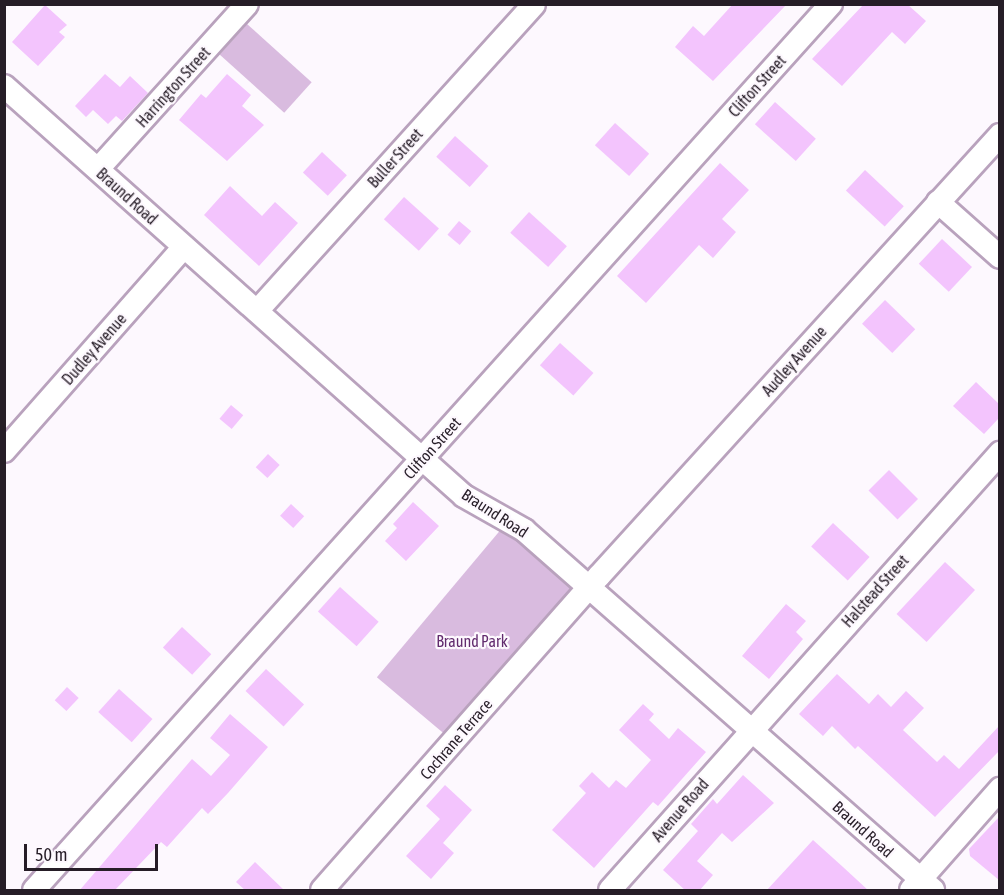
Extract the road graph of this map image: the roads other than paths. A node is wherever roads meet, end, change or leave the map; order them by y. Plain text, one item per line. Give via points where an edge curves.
1 (247, 4) edge
2 (534, 4) edge
3 (831, 4) edge
4 (4, 86) edge
5 (999, 135) edge
6 (98, 170) junction
7 (938, 202) junction
8 (184, 247) junction
9 (999, 257) edge
10 (256, 311) junction
11 (4, 451) edge
12 (999, 453) edge
13 (423, 459) junction
14 (589, 588) junction
15 (751, 730) junction
16 (999, 789) edge
17 (921, 887) edge
18 (34, 891) edge
19 (322, 891) edge
20 (610, 891) edge

1 - 6 street, Harrington Street
2 - 10 street, Buller Street
3 - 13 street, Clifton Street
4 - 6 street, Braund Road
5 - 7 street, Audley Avenue
6 - 8 street, Braund Road
7 - 9 street
7 - 14 street, Audley Avenue
8 - 10 street, Braund Road
8 - 11 street, Dudley Avenue
10 - 13 street, Braund Road
12 - 15 street, Halstead Street
13 - 14 street, Braund Road via 464,496 524,530
13 - 18 street, Clifton Street
14 - 15 street, Braund Road
14 - 19 street, Cochrane Terrace
15 - 17 street, Braund Road
15 - 20 street, Avenue Road
16 - 17 street

